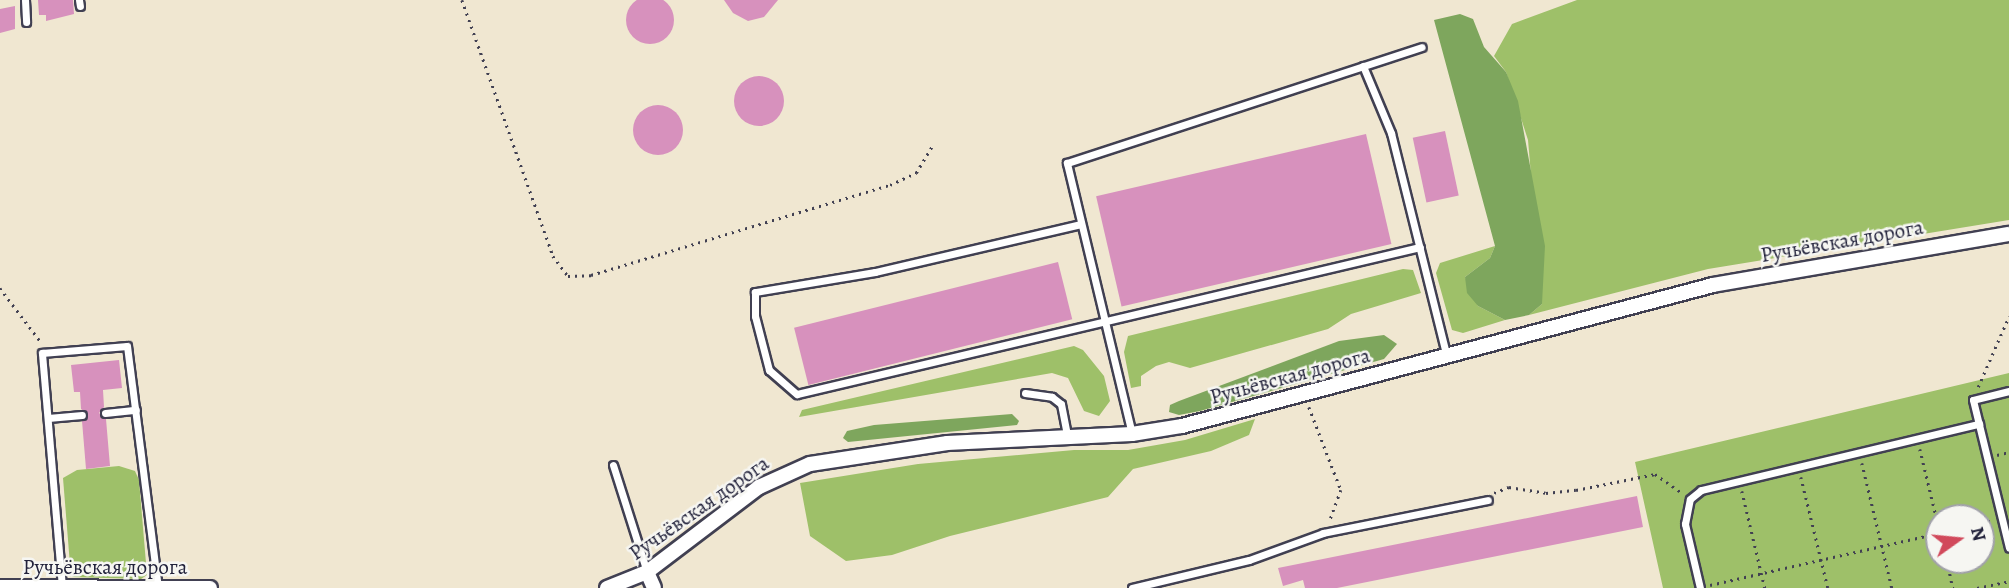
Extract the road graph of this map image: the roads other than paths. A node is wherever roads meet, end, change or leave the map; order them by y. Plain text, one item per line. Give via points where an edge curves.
1 (24, 0) edge
2 (26, 22) dead end
3 (1422, 47) dead end
4 (1363, 66) junction
5 (1082, 224) junction
6 (2009, 234) edge
7 (1420, 247) junction
8 (1105, 322) junction
9 (1447, 357) junction
10 (2009, 391) edge
11 (1025, 393) dead end
12 (135, 410) junction
13 (105, 413) dead end
14 (82, 415) dead end
15 (48, 418) junction
16 (1979, 424) junction
17 (1132, 433) junction
18 (1067, 436) junction
19 (613, 465) dead end
20 (1489, 500) road end
21 (2009, 548) edge
22 (647, 572) junction
23 (0, 587) edge
24 (62, 587) edge
25 (158, 587) edge
26 (210, 588) edge
27 (607, 588) edge
28 (654, 588) edge
29 (1132, 588) edge
30 (1700, 588) edge

1 - 2 lane
3 - 4 lane
4 - 5 lane via 1067,163
4 - 7 lane via 1391,133
5 - 8 lane
5 - 8 lane via 875,272 755,292 763,352 780,383 797,394
6 - 9 street, Ручьёвская дорога via 1713,285
7 - 8 lane
7 - 9 lane
8 - 17 lane
9 - 17 street, Ручьёвская дорога via 1182,426
10 - 16 lane via 1973,400
11 - 18 lane via 1052,397 1061,404
12 - 13 lane
12 - 15 lane via 128,346 42,353
12 - 25 lane
14 - 15 lane
15 - 24 lane
16 - 21 lane
16 - 30 lane via 1701,491 1690,499 1685,524
17 - 18 street, Ручьёвская дорога
18 - 22 street, Ручьёвская дорога via 947,443 810,464 759,487
19 - 22 lane
20 - 29 lane via 1324,533 1249,560
22 - 27 street, Ручьёвская дорога
22 - 28 street
23 - 24 street, Ручьёвская дорога
24 - 25 street, Ручьёвская дорога
25 - 26 street, Ручьёвская дорога

